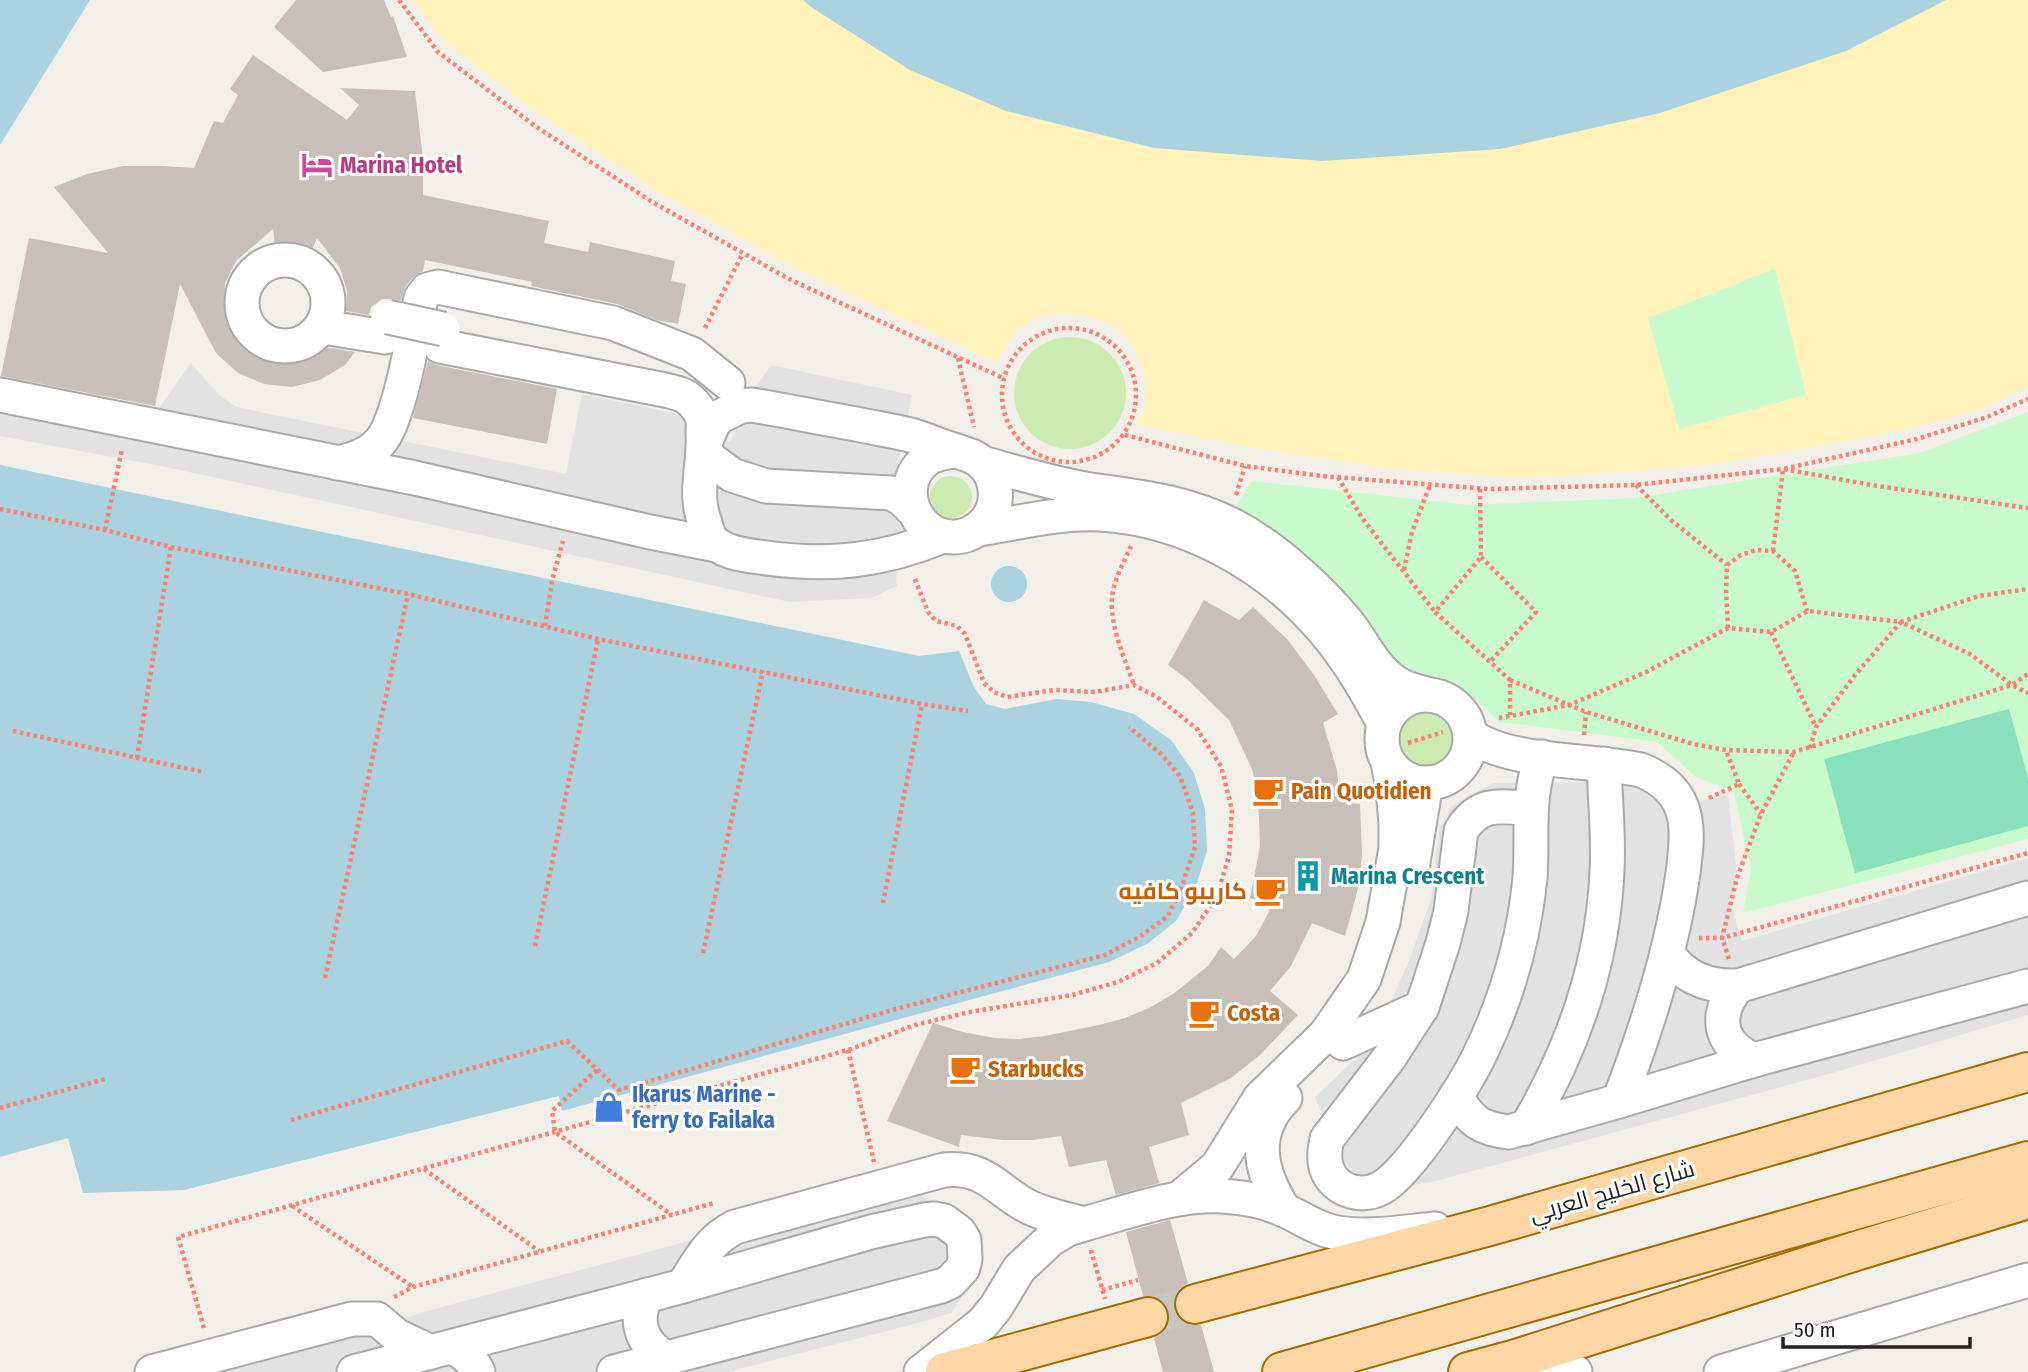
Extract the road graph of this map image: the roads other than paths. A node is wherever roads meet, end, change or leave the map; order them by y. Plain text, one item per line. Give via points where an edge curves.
1 (326, 316) dead end
2 (442, 338) junction
3 (740, 394) junction
4 (0, 395) edge
5 (393, 420) junction
6 (704, 445) junction
7 (968, 457) junction
8 (337, 463) junction
9 (415, 478) junction
10 (698, 491) junction
11 (912, 509) junction
12 (978, 529) junction
13 (650, 532) junction
14 (943, 536) junction
15 (717, 545) junction
16 (1427, 694) junction
17 (1384, 724) junction
18 (1470, 735) junction
19 (1593, 754) junction
20 (1388, 762) junction
21 (1456, 771) junction
22 (1426, 783) junction
23 (1536, 783) junction
24 (2025, 902) edge
25 (1669, 946) junction
26 (1738, 986) junction
27 (2028, 986) edge
28 (1422, 1007) junction
29 (1343, 1043) junction
30 (1754, 1060) junction
31 (2028, 1072) edge
32 (1456, 1096) junction
33 (1619, 1101) junction
34 (1526, 1128) junction
35 (2028, 1162) edge
36 (1180, 1198) junction
37 (2028, 1199) edge
38 (1284, 1210) junction
39 (1084, 1224) junction
40 (1490, 1226) junction
41 (1859, 1250) junction
42 (2028, 1280) edge
43 (683, 1286) junction
44 (647, 1295) junction
45 (1195, 1304) tunnel mouth
46 (1130, 1322) tunnel mouth
47 (442, 1350) junction
48 (666, 1358) junction
49 (1516, 1359) junction
50 (152, 1372) edge
51 (354, 1372) edge
52 (478, 1372) edge
53 (614, 1372) edge
54 (921, 1372) edge
55 (945, 1372) edge
56 (1283, 1372) edge
57 (1468, 1372) edge
58 (1575, 1372) edge
59 (1721, 1372) edge

1 - 2 street
2 - 3 street via 655,374
2 - 6 street via 688,398 702,415
3 - 5 street via 692,354 613,323 438,287 421,298
3 - 6 street via 741,406 719,417
3 - 7 street via 906,434
4 - 8 street
5 - 8 street via 381,442 354,460
5 - 9 street via 399,456
6 - 10 street
6 - 11 street via 709,457 732,475 765,486 891,493
7 - 11 street via 940,453 928,459 911,481
7 - 12 street via 991,475 996,489 995,505
7 - 16 street via 1089,490 1163,500 1234,526 1312,583 1348,623 1378,667 1400,685
8 - 9 street
9 - 13 street
10 - 13 street via 686,516
10 - 15 street via 700,510
11 - 14 street via 919,521
12 - 14 street via 967,535
12 - 17 street via 1097,514 1143,520 1201,538 1233,554 1296,602 1342,654
13 - 15 street
14 - 15 street via 904,550 818,563 745,555
16 - 17 street via 1401,702
16 - 18 street via 1452,703 1462,713
17 - 20 street via 1381,737
18 - 21 street via 1467,754
18 - 23 street via 1496,749
19 - 23 street
19 - 25 street via 1654,775 1675,794 1683,811 1684,863
19 - 34 street via 1608,833 1598,949 1568,1048
20 - 22 street via 1398,773
20 - 36 street via 1396,848 1383,922 1364,979 1326,1034 1259,1098 1217,1167
21 - 22 street
21 - 23 street via 1496,770
22 - 29 street via 1407,902 1390,963
23 - 28 street via 1477,812 1461,831 1451,911
23 - 32 street via 1529,883 1517,953 1480,1055
24 - 26 street
25 - 26 street via 1674,965 1697,980
25 - 33 street
26 - 30 street via 1728,998 1723,1028 1739,1054
27 - 30 street
28 - 29 street
28 - 32 street via 1390,1058 1327,1139 1324,1162 1328,1173 1356,1193 1378,1190 1407,1163
29 - 38 street via 1282,1101 1265,1130 1266,1179
30 - 33 street
31 - 40 main road, شارع الخليج العربي
32 - 34 street via 1464,1111 1492,1130
33 - 34 street
35 - 41 main road
35 - 56 main road
36 - 38 street via 1244,1199
36 - 39 street
37 - 41 main road
38 - 40 street via 1315,1226 1348,1234
39 - 43 street via 1030,1208 967,1170 872,1170 717,1238
39 - 54 street via 1051,1239 1019,1269 983,1323
40 - 45 main road, شارع الخليج العربي
41 - 49 main road
42 - 59 street
43 - 44 street
43 - 48 street via 924,1220 952,1225 966,1250 962,1268 941,1286
44 - 47 street
44 - 48 street via 640,1326 649,1345
46 - 55 main road
47 - 50 street via 397,1336 377,1320 352,1320
47 - 51 street
47 - 52 street via 463,1353
48 - 53 street
49 - 57 main road
49 - 58 street

